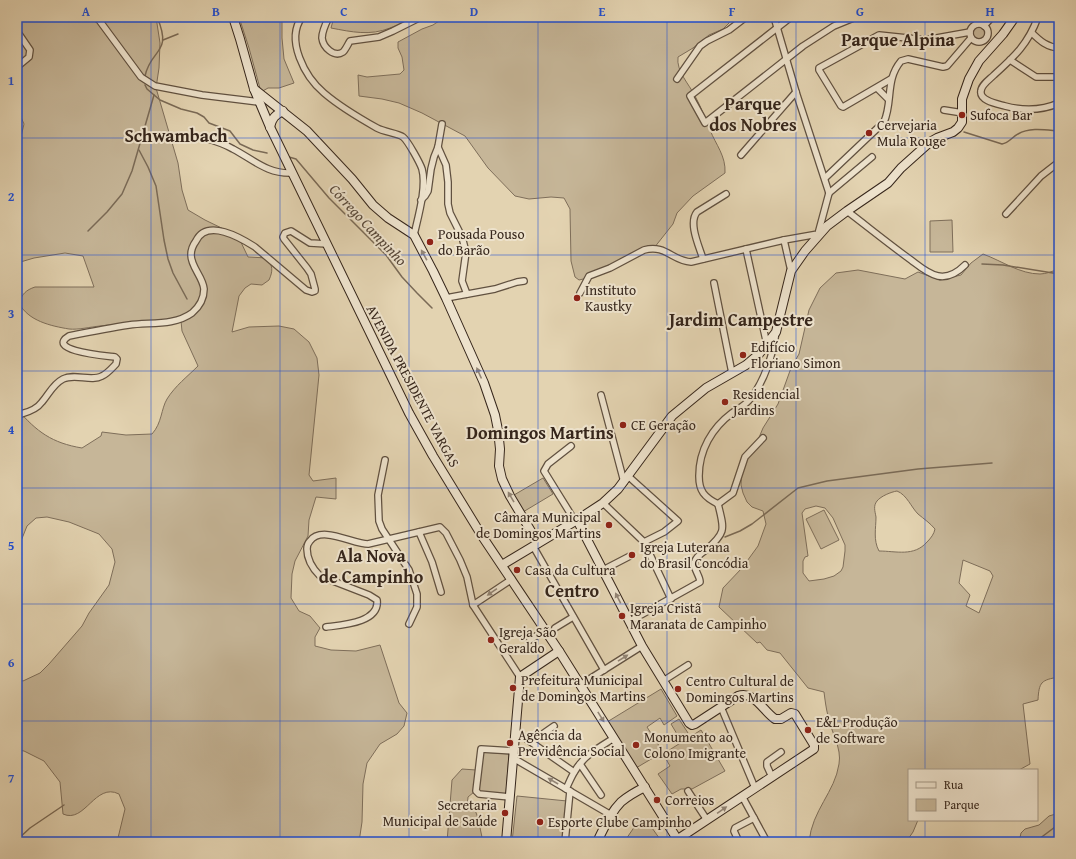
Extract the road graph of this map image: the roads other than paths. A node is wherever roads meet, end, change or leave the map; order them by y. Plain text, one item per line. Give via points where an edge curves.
1 (95, 17) edge
2 (233, 17) edge
3 (302, 17) edge
4 (329, 17) edge
5 (421, 17) edge
6 (746, 17) edge
7 (774, 17) edge
8 (791, 17) edge
9 (856, 17) edge
10 (992, 17) edge
11 (1015, 17) edge
12 (1038, 17) edge
13 (984, 26) junction
14 (778, 28) junction
15 (17, 31) edge
16 (1032, 33) junction
17 (971, 35) junction
18 (982, 42) junction
19 (1059, 48) edge
20 (990, 49) junction
21 (786, 59) junction
22 (1010, 60) junction
23 (17, 68) edge
24 (1059, 77) edge
25 (677, 79) dead end
26 (891, 79) junction
27 (877, 88) junction
28 (254, 89) junction
29 (796, 92) junction
30 (888, 99) junction
31 (259, 102) junction
32 (1059, 104) edge
33 (944, 110) dead end
34 (283, 111) junction
35 (963, 113) junction
36 (442, 124) dead end
37 (270, 127) junction
38 (201, 137) dead end
39 (438, 147) junction
40 (741, 155) dead end
41 (872, 158) dead end
42 (1059, 162) edge
43 (292, 173) junction
44 (825, 178) junction
45 (829, 193) junction
46 (726, 194) dead end
47 (421, 200) junction
48 (847, 211) junction
49 (1006, 214) dead end
50 (818, 234) junction
51 (414, 235) junction
52 (784, 240) junction
53 (327, 244) junction
54 (746, 249) junction
55 (703, 259) junction
56 (965, 265) dead end
57 (791, 271) junction
58 (524, 281) dead end
59 (714, 283) dead end
60 (580, 293) dead end
61 (467, 294) junction
62 (446, 298) junction
63 (776, 332) junction
64 (767, 345) junction
65 (759, 354) junction
66 (769, 362) junction
67 (732, 373) junction
68 (601, 395) dead end
69 (21, 414) dead end
70 (763, 438) dead end
71 (571, 446) dead end
72 (385, 460) dead end
73 (626, 479) junction
74 (603, 503) junction
75 (718, 504) junction
76 (576, 520) junction
77 (419, 532) junction
78 (390, 540) junction
79 (644, 542) junction
80 (536, 544) junction
81 (630, 556) dead end
82 (502, 565) junction
83 (604, 570) junction
84 (512, 579) junction
85 (441, 592) dead end
86 (671, 598) junction
87 (473, 606) junction
88 (573, 617) junction
89 (630, 621) junction
90 (409, 624) dead end
91 (326, 627) dead end
92 (555, 628) dead end
93 (545, 630) junction
94 (530, 640) dead end
95 (642, 646) junction
96 (559, 651) junction
97 (688, 665) dead end
98 (604, 670) junction
99 (520, 677) junction
100 (663, 681) junction
101 (580, 684) junction
102 (720, 708) junction
103 (554, 726) dead end
104 (515, 731) junction
105 (614, 738) junction
106 (531, 742) junction
107 (781, 752) dead end
108 (514, 755) junction
109 (580, 764) junction
110 (574, 772) junction
111 (772, 776) junction
112 (645, 787) junction
113 (755, 788) junction
114 (568, 790) junction
115 (688, 790) dead end
116 (601, 795) dead end
117 (742, 796) junction
118 (510, 797) junction
119 (611, 815) junction
120 (754, 818) junction
121 (707, 820) junction
122 (679, 841) edge
123 (506, 842) edge
124 (565, 842) edge
125 (597, 842) edge
126 (739, 842) edge
127 (767, 842) edge

1 - 31 street via 141,77 154,86
2 - 28 main road, AVENIDA PRESIDENTE VARGAS
3 - 47 street via 295,32 299,59 323,92 378,129 404,138 421,168
4 - 5 street via 322,38 329,50 338,54 343,52 350,41 379,37
6 - 25 street via 730,30 704,44
7 - 14 street
8 - 14 street
9 - 21 street via 822,33
10 - 13 street
11 - 20 main road
12 - 16 street
13 - 17 street via 972,27
13 - 18 street via 988,36
14 - 21 street
14 - 21 street via 690,96 705,123
15 - 23 street via 30,50 29,57
16 - 19 street via 1045,45
16 - 22 street
17 - 18 street via 976,42
17 - 26 street via 947,66 904,60 898,64
17 - 27 street via 917,39 879,35 820,68 843,108
18 - 20 street
20 - 35 main road via 968,79 962,99
21 - 29 street
22 - 24 street via 1036,77
22 - 32 street via 982,87 981,93 985,99 1028,110 1040,110
26 - 27 street
26 - 30 street
27 - 30 street
28 - 31 main road, AVENIDA PRESIDENTE VARGAS
28 - 34 main road
29 - 40 street
29 - 44 street
30 - 44 street via 884,122
31 - 37 main road, AVENIDA PRESIDENTE VARGAS
33 - 35 street
34 - 37 main road via 272,118
34 - 51 main road via 307,130 373,205
35 - 48 main road via 958,128 930,142 888,182
36 - 39 street
37 - 43 main road, AVENIDA PRESIDENTE VARGAS
38 - 43 street via 229,147 268,170
39 - 47 street via 428,191
39 - 61 street via 447,170 450,213 466,252 462,281
41 - 45 street
42 - 49 street via 1041,176
43 - 53 main road, AVENIDA PRESIDENTE VARGAS
44 - 45 street
45 - 50 street
46 - 55 street via 694,215 693,226
47 - 51 street
48 - 50 main road
48 - 56 street via 931,274 951,275
50 - 52 street
50 - 57 main road
62 -> 51 main road
52 - 54 street
52 - 57 street
53 - 69 street via 310,243 290,232 284,235 284,240 311,274 315,289 312,292 306,290 255,247 224,231 206,231 197,238 192,248 192,261 204,290 201,304 192,313 164,323 130,325 69,336 64,340 66,347 115,357 116,364 98,378 63,379 39,406
53 - 82 main road, AVENIDA PRESIDENTE VARGAS via 409,413
54 - 55 street
54 - 64 street
55 - 60 street via 684,261 667,251 651,248 589,276
57 - 63 main road
58 - 61 street
59 - 67 street
61 - 62 street
80 -> 62 main road via 502,479 495,415 484,383
63 - 64 main road
63 - 66 street
64 - 65 main road
65 - 66 street
65 - 67 main road
66 - 75 street via 752,397 724,420 703,449 699,481 704,495
67 - 73 main road via 706,388 672,416
68 - 73 street
70 - 75 street via 745,457 733,493
71 - 76 street via 548,464 544,471
72 - 78 street via 378,495 378,512 379,521
73 - 74 main road
73 - 79 street via 678,521 664,532
74 - 76 main road
74 - 79 street
75 - 86 street via 722,531 718,539 696,560 694,565 700,582
76 - 80 main road
76 - 83 main road
77 - 78 street
77 - 85 street
77 - 87 street via 442,528 467,577
78 - 90 street via 409,570 418,594 417,607
78 - 91 street via 363,544 319,534 310,541 307,555 320,576 377,600 375,611 363,620
79 - 86 street
80 - 82 main road
80 - 88 street
81 - 83 street
82 - 84 main road, AVENIDA PRESIDENTE VARGAS
89 -> 83 main road
84 -> 87 street
84 - 93 main road, AVENIDA PRESIDENTE VARGAS
86 - 89 street
87 - 99 street
88 - 92 street
88 - 98 street
89 - 95 main road
93 - 94 street
93 - 96 main road, AVENIDA PRESIDENTE VARGAS
98 -> 95 street
95 - 100 main road
96 - 99 main road
96 - 101 main road, AVENIDA PRESIDENTE VARGAS
97 - 100 street
98 - 101 street
99 - 104 main road
100 - 102 main road via 692,725
101 -> 105 main road, AVENIDA PRESIDENTE VARGAS
102 - 111 main road via 744,694 752,697 775,718 781,719 793,713 799,720 814,743 814,749
102 - 113 street
103 - 106 street
104 - 106 street
104 - 108 main road
105 - 109 street via 595,750
105 - 112 main road, AVENIDA PRESIDENTE VARGAS
106 - 110 street
107 - 111 street via 767,762
114 -> 108 street
108 - 118 main road
108 - 118 street via 480,749 476,791 479,794
109 - 110 street
109 - 116 street
110 - 114 street
111 - 113 main road
112 - 119 main road via 626,798
112 - 122 main road, AVENIDA PRESIDENTE VARGAS
113 - 117 main road
114 - 119 street
114 - 124 street
115 - 121 street
117 - 120 street
121 -> 117 main road
118 - 123 main road
119 - 125 main road
120 - 126 street via 735,828
120 - 127 street
121 - 122 main road

